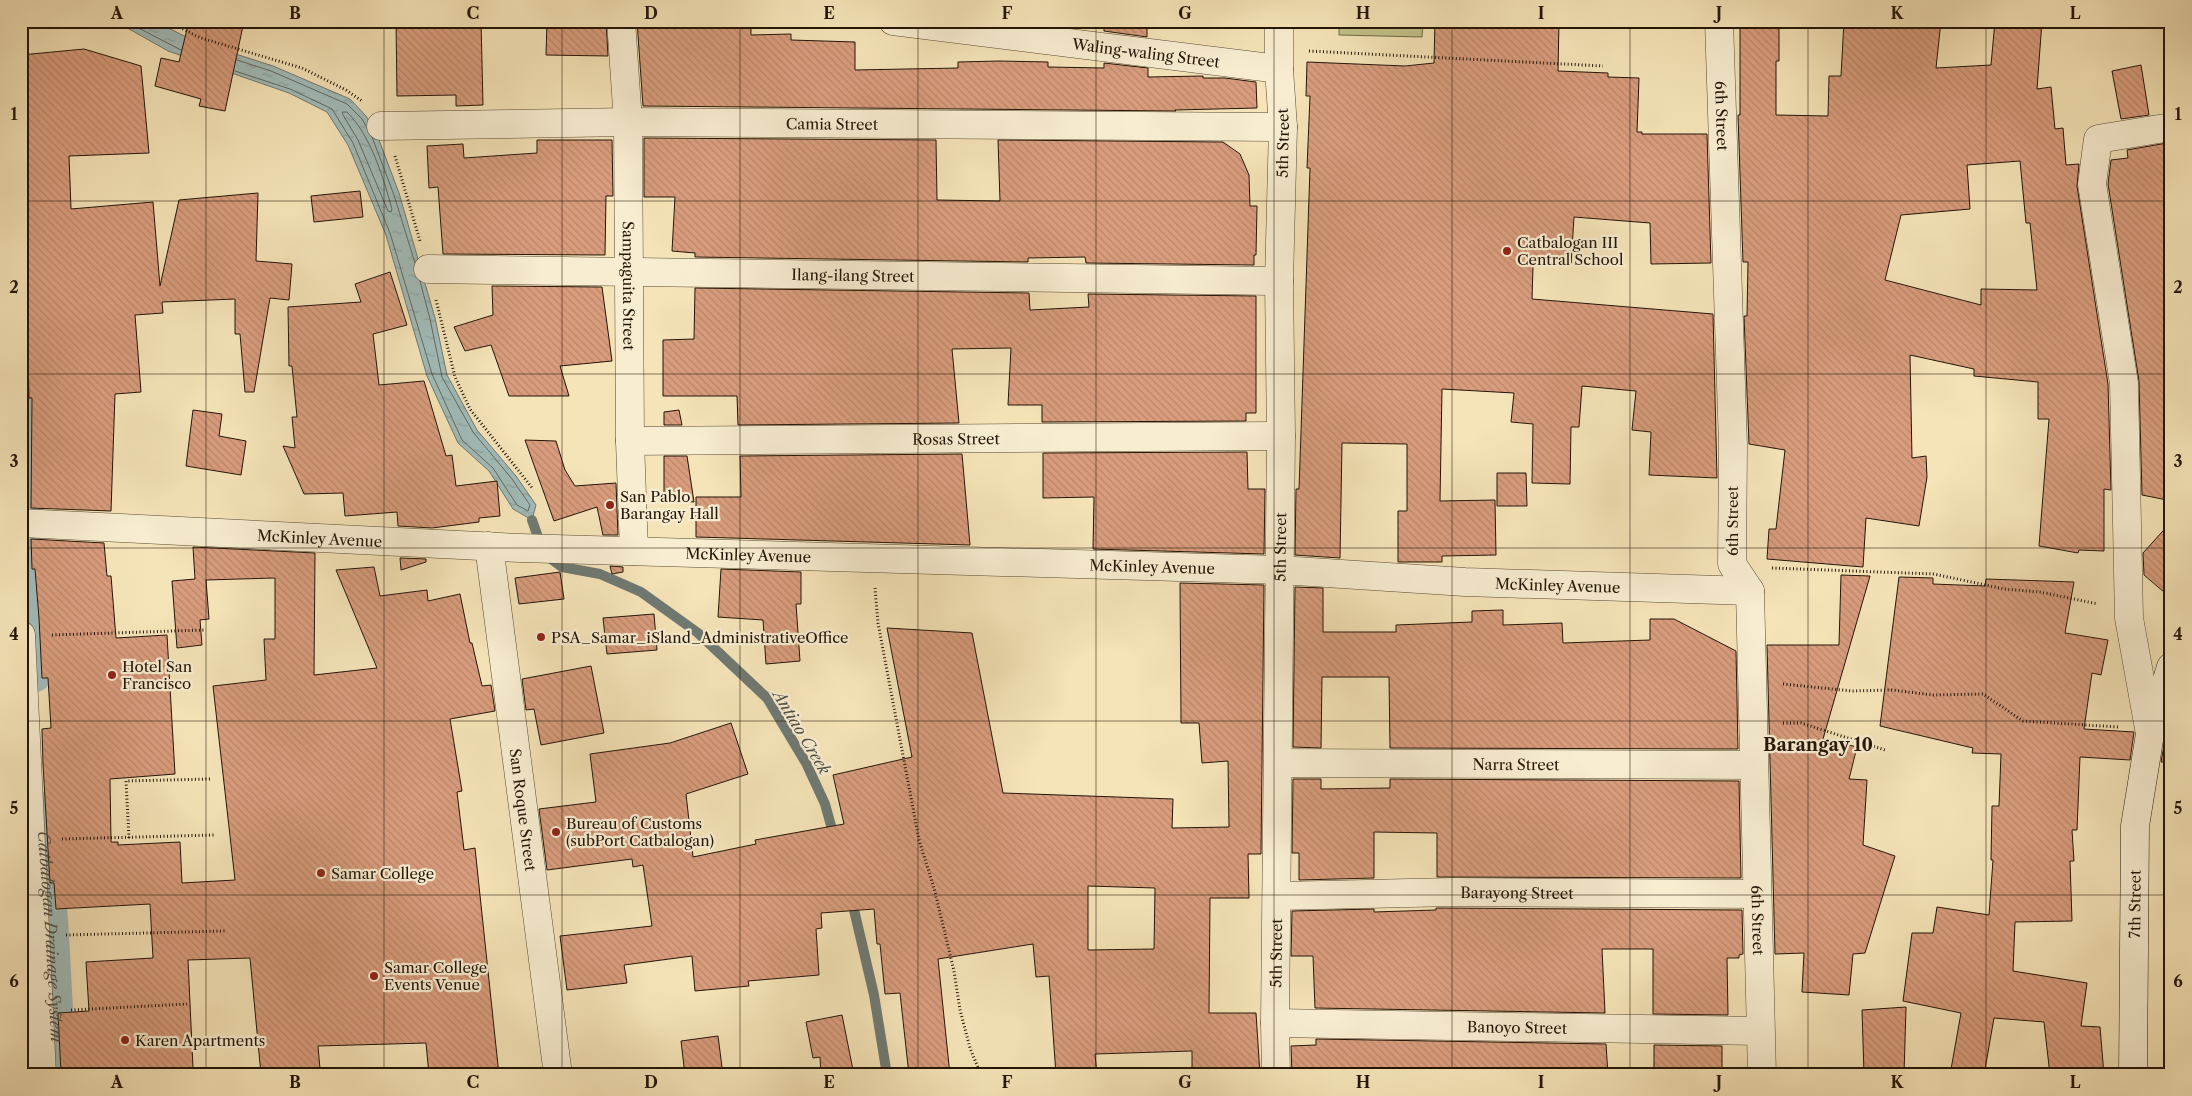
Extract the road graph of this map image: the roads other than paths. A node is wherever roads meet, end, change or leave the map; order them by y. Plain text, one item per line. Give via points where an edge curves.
1 (621, 21) edge
2 (893, 21) edge
3 (1279, 21) edge
4 (1719, 21) edge
5 (1279, 59) junction
6 (628, 122) junction
7 (381, 126) road end
8 (1283, 127) junction
9 (2171, 127) edge
10 (428, 268) road end
11 (628, 272) junction
12 (1279, 281) junction
13 (1281, 436) junction
14 (630, 441) junction
15 (30, 524) edge
16 (490, 546) junction
17 (634, 551) junction
18 (1280, 570) junction
19 (1750, 591) junction
20 (21, 636) edge
21 (2171, 667) edge
22 (2150, 734) junction
23 (1278, 763) junction
24 (1753, 765) junction
25 (1757, 894) junction
26 (1278, 896) junction
27 (1275, 1023) junction
28 (1760, 1032) junction
29 (42, 1075) edge
30 (558, 1075) edge
31 (1276, 1075) edge
32 (1762, 1075) edge
33 (2133, 1075) edge

1 - 6 street, Sampaguita Street
2 - 5 street, Waling-waling Street
3 - 5 street, 5th Street
4 - 19 street, 6th Street via 1732,445 1732,564
5 - 8 street, 5th Street
6 - 7 street, Camia Street
6 - 8 street, Camia Street
6 - 11 street, Sampaguita Street
8 - 12 street, 5th Street
9 - 22 street via 2098,139 2092,184 2124,383 2129,611
10 - 11 street, Ilang-ilang Street
11 - 12 street, Ilang-ilang Street
11 - 14 street, Sampaguita Street
12 - 13 street, 5th Street
13 - 14 street, Rosas Street
13 - 18 street, 5th Street
14 - 17 street, Sampaguita Street
15 - 16 street, McKinley Avenue
16 - 17 street, McKinley Avenue
16 - 30 street, San Roque Street
17 - 18 street, McKinley Avenue
18 - 19 street, McKinley Avenue via 1465,582
18 - 23 street, 5th Street
19 - 24 street, 6th Street
20 - 29 street
21 - 22 street
22 - 33 street, 7th Street via 2135,826
23 - 24 street, Narra Street
23 - 26 street, 5th Street
24 - 25 street, 6th Street
25 - 26 street, Barayong Street via 1453,892
25 - 28 street, 6th Street
26 - 27 street, 5th Street
27 - 28 street, Banoyo Street
27 - 31 street, 5th Street
28 - 32 street, 6th Street

